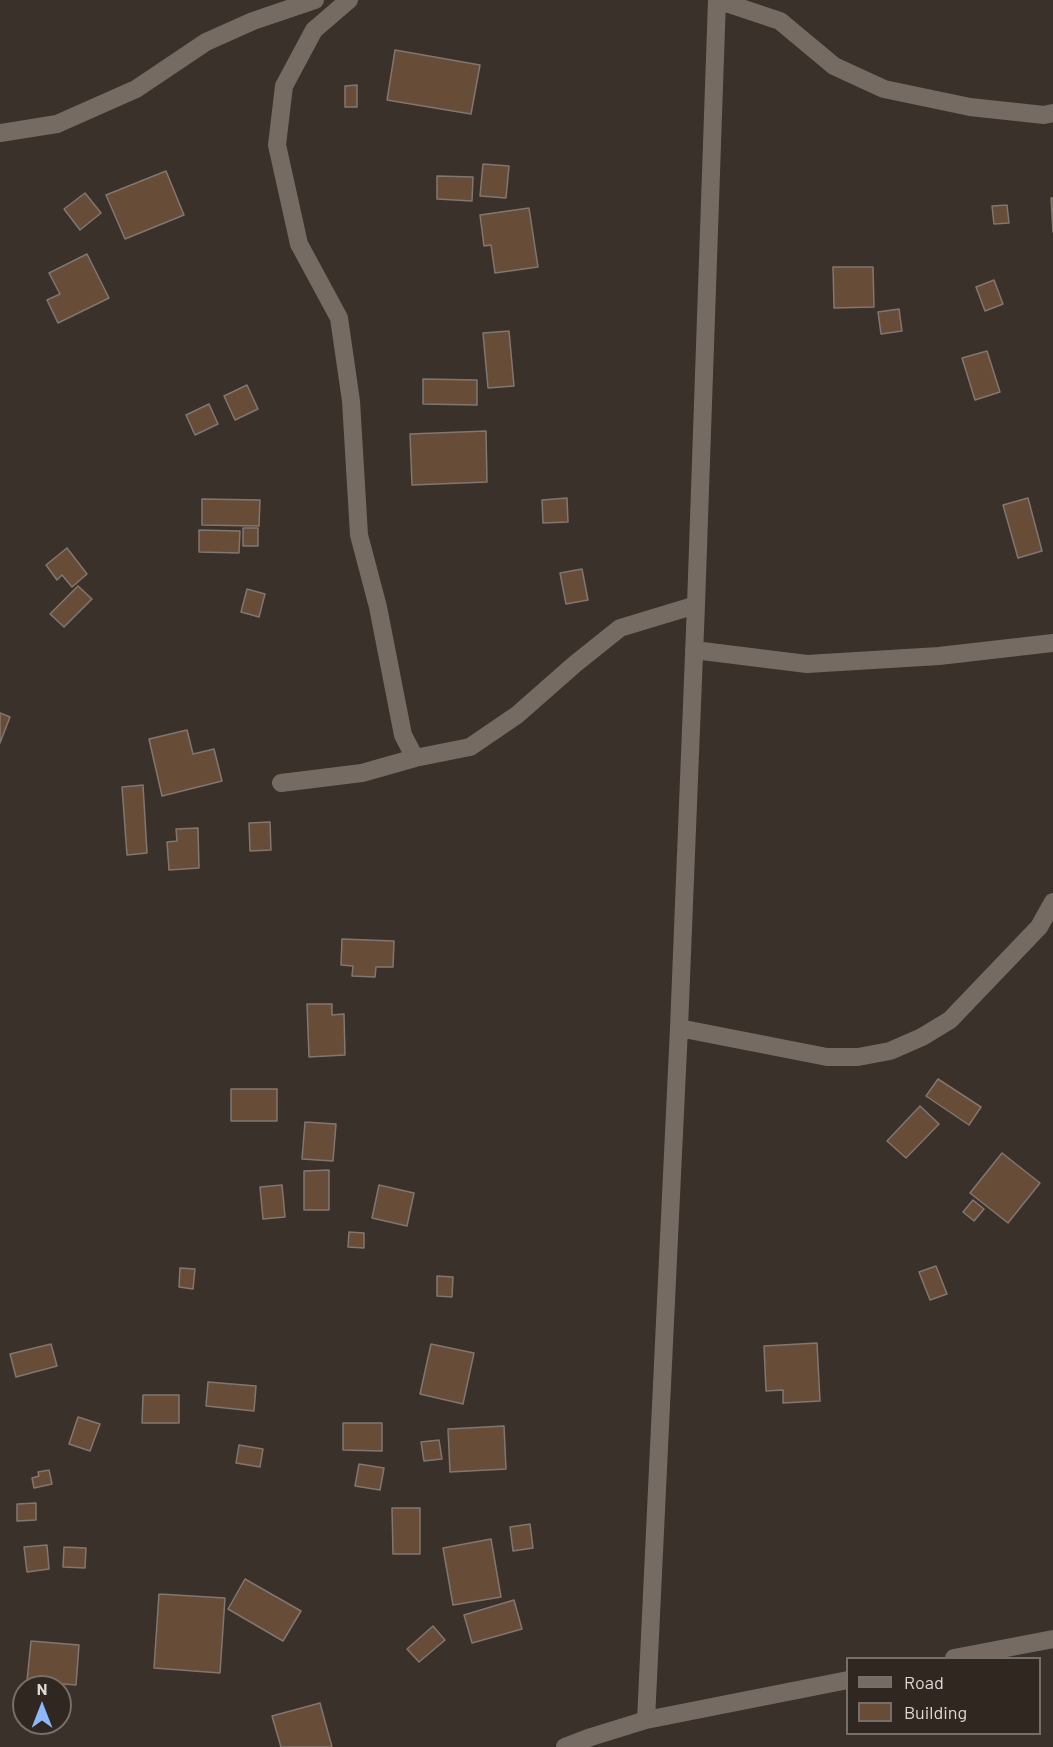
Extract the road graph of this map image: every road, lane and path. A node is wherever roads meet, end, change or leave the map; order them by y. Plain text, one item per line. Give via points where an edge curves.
1 (315, 0) edge
2 (349, 0) edge
3 (717, 0) edge
4 (1053, 113) edge
5 (0, 133) edge
6 (696, 605) junction
7 (1053, 644) edge
8 (694, 650) junction
9 (415, 759) junction
10 (281, 783) dead end
11 (1053, 902) edge
12 (679, 1028) junction
13 (1053, 1639) edge
14 (964, 1657) edge
15 (846, 1680) edge
16 (646, 1720) junction
17 (592, 1742) edge
18 (565, 1747) edge

1 - 5 street via 206,42 136,88 57,124
2 - 9 street via 314,30 284,86 277,145 299,244 339,318 351,401 359,535 378,607 403,735
3 - 4 street via 780,21 834,66 884,88 970,107
3 - 6 street
6 - 8 street
6 - 9 street via 620,628 517,715 470,747
7 - 8 street via 807,664
8 - 12 street
9 - 10 street via 362,772
11 - 12 street via 1039,927 950,1020 890,1051 827,1057
12 - 16 street
13 - 14 street
15 - 16 street
16 - 17 street
17 - 18 street

